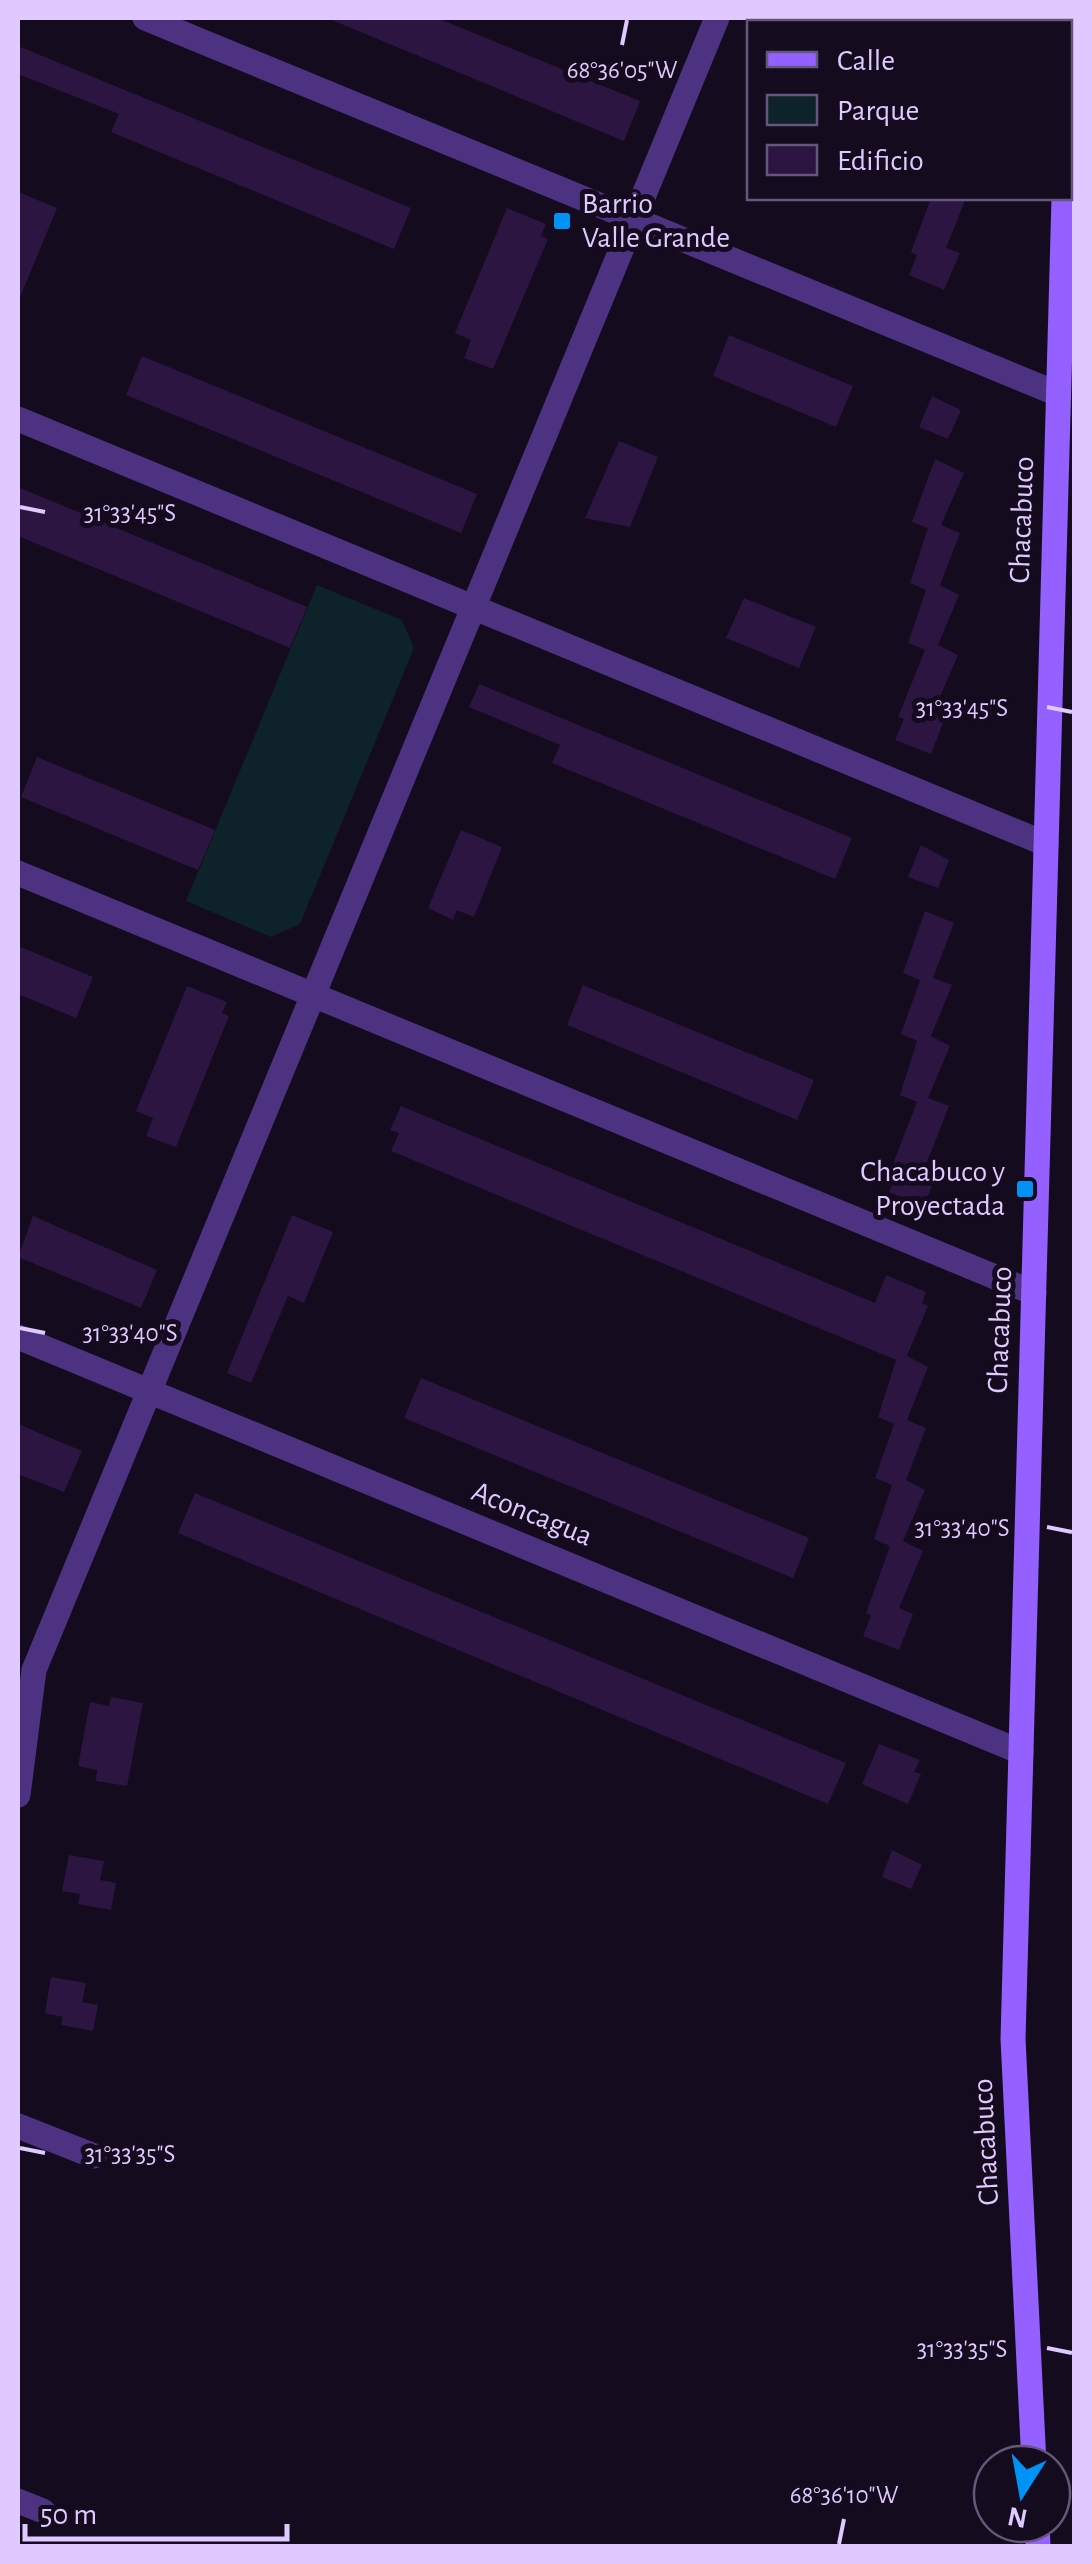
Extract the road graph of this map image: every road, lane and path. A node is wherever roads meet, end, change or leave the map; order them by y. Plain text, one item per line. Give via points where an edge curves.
1 (145, 18) edge
2 (717, 18) edge
3 (1064, 200) edge
4 (634, 219) junction
5 (1058, 394) junction
6 (18, 418) edge
7 (472, 607) junction
8 (1046, 844) junction
9 (18, 873) edge
10 (312, 995) junction
11 (1034, 1293) junction
12 (18, 1336) edge
13 (148, 1390) junction
14 (1021, 1752) junction
15 (20, 1754) edge
16 (18, 1795) edge
17 (18, 2126) edge
18 (94, 2156) dead end
19 (1033, 2444) edge
20 (18, 2501) edge
21 (43, 2512) dead end

1 - 4 street
2 - 4 street
3 - 5 street, Chacabuco
4 - 5 street
4 - 7 street
5 - 8 street, Chacabuco
6 - 7 street
7 - 8 street
7 - 10 street
8 - 11 street, Chacabuco
9 - 10 street
10 - 11 street
10 - 13 street
11 - 14 street, Chacabuco
12 - 13 street, Aconcagua
13 - 14 street, Aconcagua
13 - 15 street via 34,1670
14 - 19 street, Chacabuco via 1013,2039
15 - 16 street
17 - 18 street
20 - 21 street

